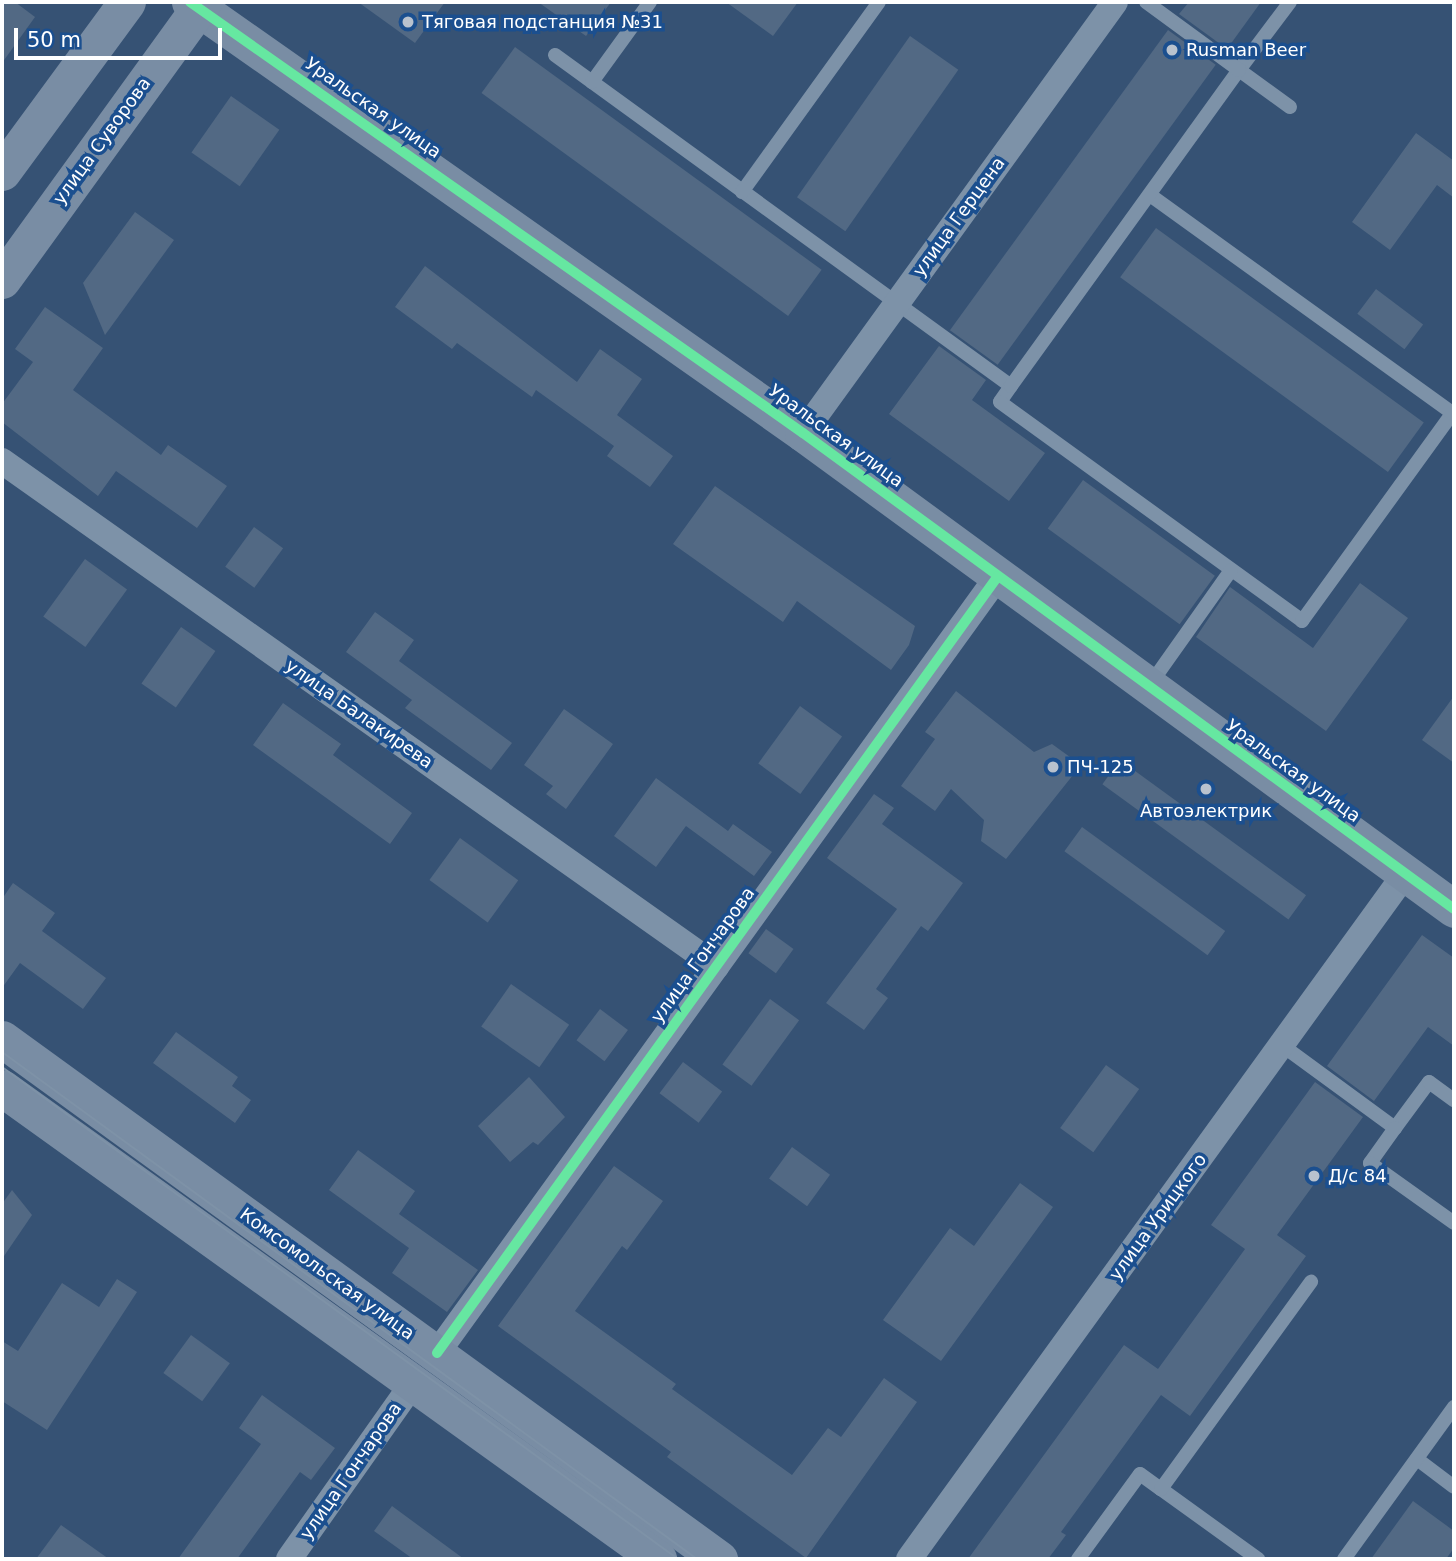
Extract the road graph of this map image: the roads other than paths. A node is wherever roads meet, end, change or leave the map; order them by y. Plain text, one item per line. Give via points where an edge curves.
1 (127, 2) edge
2 (650, 2) edge
3 (879, 2) edge
4 (1115, 2) edge
5 (1146, 2) edge
6 (1290, 2) edge
7 (197, 4) edge
8 (555, 55) dead end
9 (1239, 70) junction
10 (592, 82) junction
11 (1290, 107) dead end
12 (2, 172) edge
13 (742, 192) junction
14 (1150, 195) junction
15 (2, 280) edge
16 (897, 303) junction
17 (1011, 386) junction
18 (1454, 413) edge
19 (803, 433) junction
20 (2, 461) edge
21 (1231, 570) junction
22 (998, 576) junction
23 (1148, 687) junction
24 (1405, 874) junction
25 (1454, 909) edge
26 (716, 967) junction
27 (2, 1039) edge
28 (1283, 1046) junction
29 (2, 1088) edge
30 (1454, 1100) edge
31 (1395, 1128) junction
32 (1454, 1223) edge
33 (1311, 1282) dead end
34 (437, 1353) junction
35 (413, 1382) junction
36 (1454, 1407) edge
37 (1417, 1459) junction
38 (1454, 1487) edge
39 (1161, 1489) junction
40 (289, 1559) edge
41 (658, 1559) edge
42 (719, 1559) edge
43 (909, 1559) edge
44 (1078, 1559) edge
45 (1258, 1559) edge
46 (1344, 1559) edge

1 - 12 main road
2 - 10 lane
3 - 13 lane
4 - 16 street, улица Герцена
5 - 9 lane
6 - 9 lane
7 - 15 main road, улица Суворова
7 - 19 main road, Уральская улица
8 - 10 lane
9 - 11 lane
9 - 14 lane
10 - 13 lane
13 - 16 lane
14 - 17 lane
14 - 18 lane
16 - 17 lane
16 - 19 street, улица Герцена
17 - 21 lane via 1000,402
18 - 21 lane via 1302,621
19 - 22 main road, Уральская улица
20 - 26 street, улица Балакирева
21 - 23 lane
22 - 23 main road, Уральская улица
22 - 26 street, улица Гончарова
23 - 24 main road, Уральская улица
24 - 25 main road, Уральская улица
24 - 28 street, улица Урицкого
26 - 34 street, улица Гончарова
27 - 34 main road, Комсомольская улица
28 - 31 lane
28 - 43 street, улица Урицкого
29 - 35 main road
30 - 31 lane via 1429,1082
31 - 32 lane via 1370,1163
33 - 39 lane
34 - 42 main road, Комсомольская улица
35 - 40 street, улица Гончарова
35 - 41 main road
36 - 37 lane
37 - 38 lane
37 - 46 lane
39 - 44 lane via 1140,1474
39 - 45 lane

